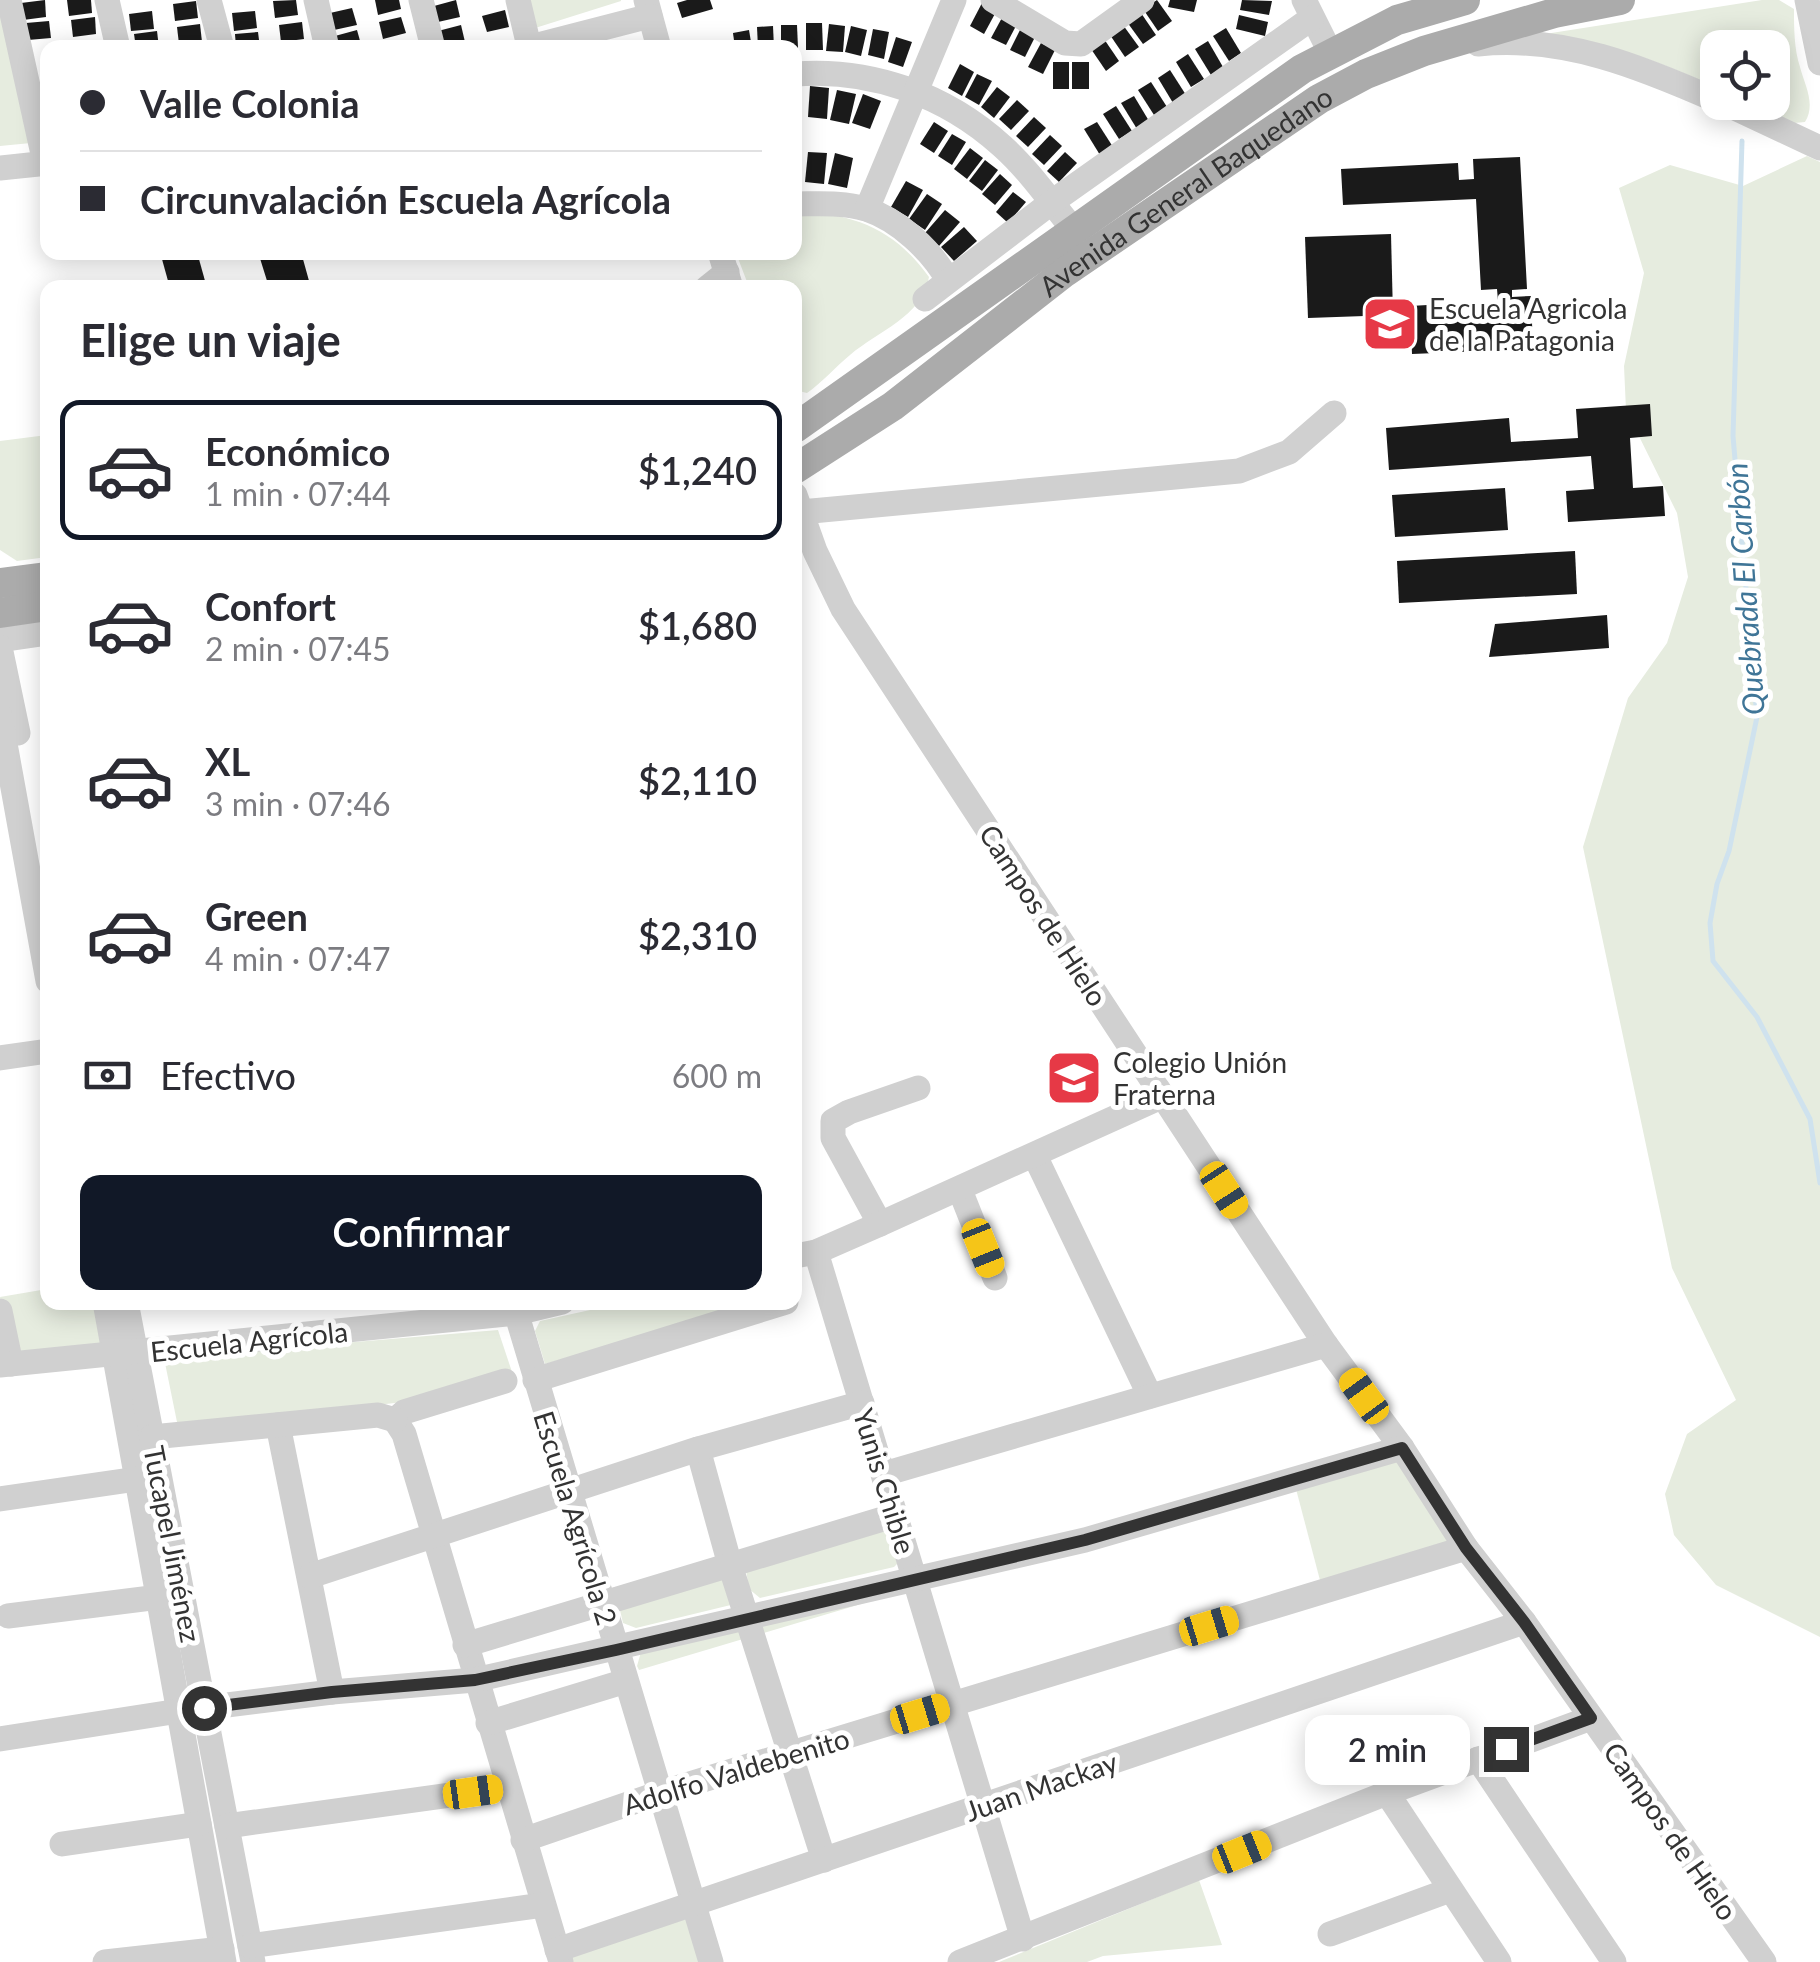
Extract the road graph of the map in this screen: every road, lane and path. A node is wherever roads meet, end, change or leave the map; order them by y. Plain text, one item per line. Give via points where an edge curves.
1 (9, 0) edge
2 (107, 0) edge
3 (209, 0) edge
4 (316, 0) edge
5 (421, 0) edge
6 (518, 0) edge
7 (954, 0) edge
8 (993, 0) edge
9 (1142, 0) edge
10 (1465, 0) edge
11 (1620, 0) edge
12 (1810, 0) edge
13 (648, 8) edge
14 (1308, 9) edge
15 (1113, 10) edge
16 (1820, 24) edge
17 (116, 40) edge
18 (220, 40) edge
19 (325, 40) edge
20 (431, 40) edge
21 (527, 40) edge
22 (550, 40) edge
23 (657, 40) edge
24 (1424, 51) junction
25 (1330, 52) junction
26 (1820, 62) edge
27 (802, 74) edge
28 (918, 92) junction
29 (1700, 94) edge
30 (1759, 120) edge
31 (40, 137) edge
32 (1820, 148) edge
33 (40, 164) edge
34 (0, 168) edge
35 (1052, 202) junction
36 (802, 204) edge
37 (867, 210) junction
38 (1073, 229) junction
39 (948, 280) junction
40 (925, 299) dead end
41 (1334, 413) dead end
42 (802, 423) edge
43 (802, 464) edge
44 (802, 504) edge
45 (805, 555) edge
46 (40, 578) edge
47 (0, 583) edge
48 (40, 607) edge
49 (0, 612) edge
50 (40, 635) edge
51 (0, 643) edge
52 (0, 716) edge
53 (13, 778) edge
54 (40, 836) edge
55 (40, 935) edge
56 (40, 1052) edge
57 (0, 1058) edge
58 (918, 1088) dead end
59 (1163, 1096) junction
60 (1036, 1156) junction
61 (960, 1190) junction
62 (880, 1224) junction
63 (805, 1254) edge
64 (995, 1278) dead end
65 (827, 1290) junction
66 (802, 1298) edge
67 (108, 1310) edge
68 (126, 1310) edge
69 (497, 1310) edge
70 (515, 1310) edge
71 (760, 1310) edge
72 (0, 1311) edge
73 (1326, 1344) junction
74 (125, 1353) junction
75 (6, 1364) edge
76 (534, 1380) junction
77 (505, 1381) dead end
78 (1150, 1396) junction
79 (862, 1403) junction
80 (395, 1420) junction
81 (278, 1425) junction
82 (152, 1437) junction
83 (1402, 1448) junction
84 (698, 1449) junction
85 (884, 1474) junction
86 (137, 1479) junction
87 (570, 1492) junction
88 (0, 1499) edge
89 (896, 1516) junction
90 (433, 1534) junction
91 (1466, 1548) junction
92 (730, 1566) junction
93 (310, 1576) junction
94 (915, 1579) junction
95 (158, 1597) junction
96 (603, 1604) junction
97 (8, 1616) dead end
98 (747, 1617) junction
99 (1524, 1622) junction
100 (466, 1646) junction
101 (616, 1650) junction
102 (475, 1680) junction
103 (626, 1682) junction
104 (332, 1692) junction
105 (953, 1704) junction
106 (192, 1710) junction
107 (1591, 1718) junction
108 (488, 1723) junction
109 (0, 1739) edge
110 (790, 1754) junction
111 (1478, 1760) junction
112 (508, 1788) junction
113 (660, 1793) junction
114 (1387, 1793) junction
115 (983, 1806) junction
116 (199, 1824) junction
117 (227, 1826) junction
118 (524, 1840) junction
119 (62, 1844) dead end
120 (824, 1860) junction
121 (1450, 1890) junction
122 (694, 1904) junction
123 (543, 1905) junction
124 (1330, 1934) dead end
125 (1024, 1940) junction
126 (252, 1954) edge
127 (223, 1956) edge
128 (559, 1956) edge
129 (105, 1962) edge
130 (711, 1962) edge
131 (960, 1962) edge
132 (1499, 1962) edge
133 (1614, 1962) edge
134 (1764, 1962) edge

1 - 31 street
2 - 17 street
3 - 18 street
4 - 19 street
5 - 20 street
6 - 21 street
7 - 28 street
8 - 15 street via 1065,43 1081,44
9 - 15 street
10 - 25 main road, Avenida General Baquedano via 1398,20
11 - 24 main road, Avenida General Baquedano
12 - 16 street
12 - 26 street
13 - 22 street
13 - 23 street
14 - 25 street
14 - 35 street
24 - 29 street via 1548,44 1596,54
24 - 43 main road, Avenida General Baquedano via 1319,99 1246,147 1066,272 893,406
25 - 38 main road, Avenida General Baquedano
27 - 28 street via 864,77
28 - 35 street via 984,130
28 - 37 street
30 - 32 street
33 - 34 street
35 - 38 street
35 - 39 street
36 - 37 street
37 - 39 street via 906,232
38 - 42 main road, Avenida General Baquedano
39 - 40 street
41 - 44 street via 1289,452 1239,471
45 - 59 street, Campos de Hielo
46 - 47 main road
48 - 49 main road
50 - 51 street
51 - 53 street
52 - 53 street
53 - 54 street
53 - 55 street
56 - 57 street
58 - 62 street via 833,1121 833,1138
59 - 60 street
59 - 73 street, Campos de Hielo
60 - 61 street
60 - 78 street
61 - 62 street
61 - 64 street
62 - 63 street
63 - 65 street, Yunis Chible
65 - 66 street
65 - 79 street, Yunis Chible
67 - 74 street, Tucapel Jiménez
68 - 74 street, Tucapel Jiménez
69 - 74 street, Escuela Agrícola
70 - 76 street, Escuela Agrícola 2
71 - 76 street
72 - 75 street
73 - 78 street
73 - 83 street, Campos de Hielo
74 - 75 street, Escuela Agrícola
74 - 82 street, Tucapel Jiménez
74 - 86 street, Tucapel Jiménez
76 - 87 street, Escuela Agrícola 2
77 - 80 street
78 - 85 street
79 - 84 street
79 - 85 street, Yunis Chible
80 - 81 street via 378,1415
80 - 90 street
81 - 82 street
81 - 93 street
82 - 106 street, Tucapel Jiménez
83 - 91 street, Campos de Hielo
83 - 94 street via 1085,1540
84 - 87 street
84 - 92 street
85 - 89 street, Yunis Chible
86 - 88 street
86 - 95 street, Tucapel Jiménez
87 - 90 street
87 - 96 street, Escuela Agrícola 2
89 - 92 street
89 - 94 street, Yunis Chible
90 - 93 street
90 - 100 street
91 - 99 street, Campos de Hielo
91 - 105 street, Adolfo Valdebenito
92 - 96 street
92 - 98 street
93 - 104 street
94 - 98 street
94 - 105 street, Yunis Chible
95 - 97 street
95 - 106 street, Tucapel Jiménez
96 - 100 street
96 - 101 street, Escuela Agrícola 2
98 - 101 street
98 - 110 street
99 - 107 street, Campos de Hielo
99 - 115 street, Juan Mackay
100 - 102 street
101 - 102 street
101 - 103 street, Escuela Agrícola 2
102 - 104 street
102 - 108 street
103 - 108 street
103 - 113 street, Escuela Agrícola 2
104 - 106 street
105 - 110 street, Adolfo Valdebenito
105 - 115 street, Yunis Chible
106 - 109 street
106 - 116 street, Tucapel Jiménez
106 - 117 street, Tucapel Jiménez
107 - 111 street
107 - 134 street, Campos de Hielo
108 - 112 street
110 - 113 street, Adolfo Valdebenito
110 - 120 street
111 - 114 street
111 - 133 street
112 - 117 street
112 - 118 street
113 - 118 street, Adolfo Valdebenito
113 - 122 street, Escuela Agrícola 2
114 - 121 street
114 - 125 street
115 - 120 street, Juan Mackay
115 - 125 street, Yunis Chible
116 - 119 street
116 - 127 street, Tucapel Jiménez
117 - 126 street, Tucapel Jiménez
118 - 123 street
120 - 122 street, Juan Mackay
121 - 124 street
121 - 132 street
122 - 128 street, Juan Mackay
122 - 130 street, Escuela Agrícola 2
123 - 126 street
123 - 128 street
125 - 131 street
127 - 129 street

